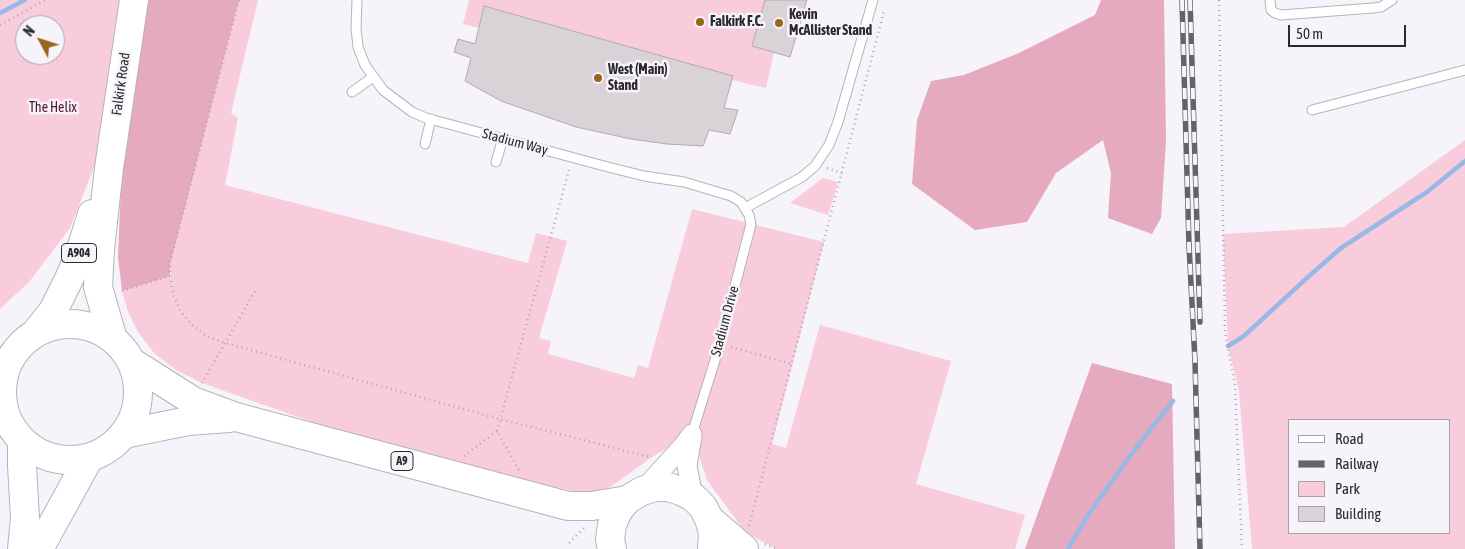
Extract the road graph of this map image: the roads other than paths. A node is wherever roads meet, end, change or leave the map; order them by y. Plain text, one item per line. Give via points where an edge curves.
1 (134, 0) edge
2 (357, 0) edge
3 (873, 0) edge
4 (1270, 0) edge
5 (1392, 0) edge
6 (1465, 70) edge
7 (373, 77) junction
8 (352, 92) dead end
9 (1312, 110) dead end
10 (432, 119) junction
11 (503, 138) junction
12 (425, 144) dead end
13 (496, 162) dead end
14 (109, 168) junction
15 (745, 208) junction
16 (37, 331) junction
17 (112, 336) junction
18 (7, 355) edge
19 (133, 363) junction
20 (3, 414) edge
21 (236, 417) junction
22 (124, 434) junction
23 (692, 434) junction
24 (22, 441) junction
25 (89, 458) junction
26 (634, 495) junction
27 (693, 497) junction
28 (568, 506) junction
29 (709, 519) junction
30 (746, 538) edge
31 (22, 549) edge
32 (39, 549) edge
33 (610, 549) edge
34 (712, 549) edge

1 - 14 main road, Falkirk Road / A904
2 - 7 lane, Stadium Way via 358,47
3 - 15 lane via 829,144 815,166 802,177
4 - 5 lane via 1272,10 1281,15 1381,7
6 - 9 lane
7 - 8 lane
7 - 10 lane, Stadium Way via 412,112
10 - 11 lane, Stadium Way
10 - 12 lane
11 - 13 lane
11 - 15 lane, Stadium Way via 644,176 684,182 731,196
14 - 16 main road, Falkirk Road / A904 via 69,279
14 - 17 main road, Falkirk Road / A904 via 98,287
15 - 23 lane, Stadium Drive via 751,224 720,344
16 - 17 main road via 55,324 75,323 94,327
16 - 18 main road
17 - 19 main road
18 - 20 main road via 1,393
19 - 21 main road, A9 via 193,401
19 - 22 main road via 139,400 134,418
20 - 24 main road
21 - 22 main road, A9 via 188,421
21 - 28 main road, A9
22 - 25 main road via 108,449
23 - 26 street, Stadium Drive via 669,462
23 - 27 street, Stadium Drive via 688,466
24 - 25 main road via 42,455 65,461
24 - 31 main road via 25,518
25 - 32 main road
26 - 27 main road via 655,487 668,487
26 - 28 main road, A9 via 592,506
26 - 33 main road via 618,511 612,525
27 - 29 main road
28 - 33 main road, A9
29 - 30 main road
29 - 34 main road via 713,533

